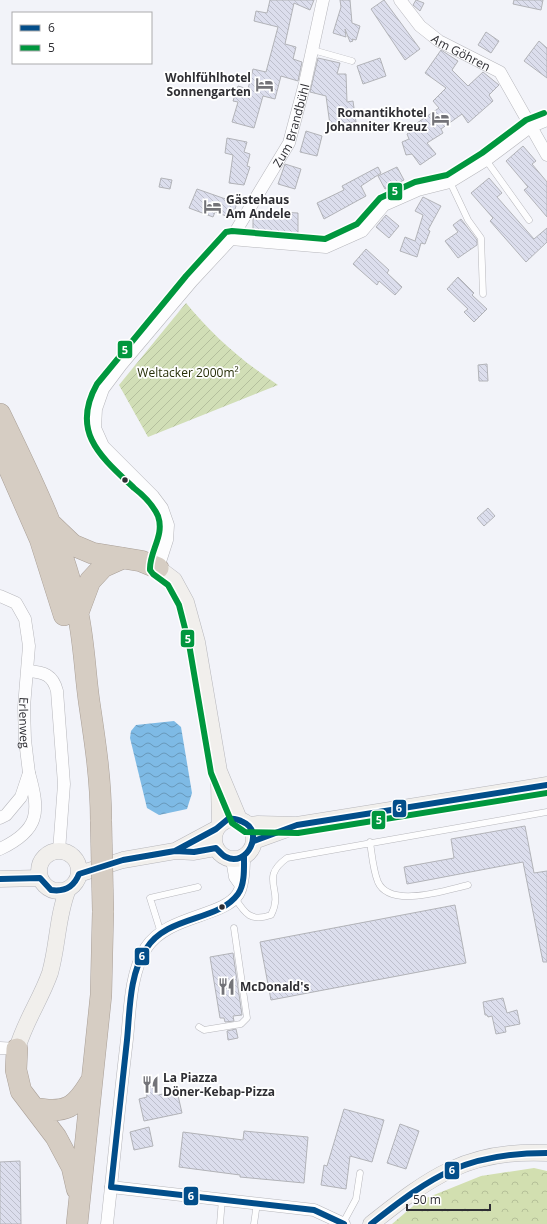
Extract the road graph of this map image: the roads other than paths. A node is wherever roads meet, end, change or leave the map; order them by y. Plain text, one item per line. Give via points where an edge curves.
1 (323, 0) edge
2 (400, 0) edge
3 (313, 50) junction
4 (352, 61) dead end
5 (547, 120) edge
6 (530, 126) junction
7 (547, 155) edge
8 (486, 160) junction
9 (450, 182) junction
10 (529, 220) dead end
11 (230, 239) junction
12 (483, 294) dead end
13 (0, 414) edge
14 (0, 448) edge
15 (49, 522) junction
16 (123, 558) junction
17 (158, 568) junction
18 (0, 596) edge
19 (78, 613) junction
20 (28, 671) junction
21 (88, 688) junction
22 (219, 771) junction
23 (29, 773) junction
24 (547, 785) edge
25 (547, 812) edge
26 (0, 818) edge
27 (244, 822) junction
28 (297, 825) junction
29 (218, 826) junction
30 (254, 842) junction
31 (370, 842) junction
32 (216, 848) junction
33 (0, 849) edge
34 (175, 850) junction
35 (59, 851) junction
36 (238, 857) junction
37 (75, 859) junction
38 (123, 860) junction
39 (0, 874) edge
40 (79, 874) junction
41 (0, 879) edge
42 (43, 879) junction
43 (468, 885) dead end
44 (198, 888) dead end
45 (68, 889) junction
46 (235, 898) junction
47 (58, 922) junction
48 (234, 928) dead end
49 (161, 932) junction
50 (199, 1027) dead end
51 (9, 1048) edge
52 (93, 1079) junction
53 (34, 1108) junction
54 (547, 1153) edge
55 (360, 1174) dead end
56 (111, 1187) junction
57 (222, 1199) junction
58 (80, 1200) junction
59 (257, 1203) junction
60 (77, 1224) edge
61 (107, 1224) edge
62 (220, 1224) edge
63 (254, 1224) edge
64 (343, 1224) edge
65 (371, 1224) edge

1 - 3 street, Zum Brandbühl
2 - 6 street, Am Göhren via 420,26 439,41 500,72
3 - 4 lane
3 - 11 street, Zum Brandbühl via 290,143
5 - 6 street
6 - 7 street, Am Göhren
6 - 8 street
8 - 9 street
8 - 10 lane
9 - 11 street via 418,190 384,205 362,231 326,247
9 - 12 lane via 468,220 481,238
11 - 17 street, Zum Brandbühl via 121,365 103,389 96,409 95,428 103,446 162,508 168,525 167,540
13 - 15 highway
14 - 21 highway via 40,539
15 - 16 highway via 73,545 92,553
15 - 19 highway
16 - 17 highway via 141,561
16 - 19 highway via 103,567 90,581
17 - 22 main road via 174,580 192,619
18 - 20 street, Erlenweg via 16,603 25,619 29,646
19 - 21 highway
20 - 23 street, Erlenweg via 24,707
20 - 35 street via 47,675 54,681 57,691 64,784
21 - 52 highway, bridge via 101,786 103,911 101,995
22 - 27 main road
22 - 29 main road
23 - 26 street, Erlenweg via 21,798
23 - 33 street, Erlenweg via 37,808 32,824 15,840
24 - 28 main road
25 - 31 lane
27 - 28 main road
27 - 29 main road via 229,819
27 - 30 main road via 254,836
28 - 30 main road
29 - 32 main road via 213,839
29 - 34 main road
30 - 36 main road via 249,852
31 - 43 lane via 378,883 385,892 398,896 416,896
31 - 46 lane via 287,858 277,865 272,878 277,901 271,915 260,919 254,918
32 - 34 main road via 194,852
32 - 36 main road via 225,857
34 - 38 main road
35 - 37 main road via 70,854
35 - 42 main road via 44,858
36 - 46 street via 235,877 240,884 240,890
37 - 38 main road
37 - 40 main road
38 - 40 main road
39 - 42 main road
40 - 45 main road via 76,883
41 - 42 main road
42 - 45 main road via 63,891
42 - 47 main road
44 - 49 lane via 150,898
45 - 47 main road
46 - 49 street via 221,907
47 - 51 main road via 48,980 22,1032
48 - 50 lane via 247,1018 241,1024 204,1030
49 - 56 street via 147,948 138,964
51 - 53 highway via 21,1091
52 - 53 highway via 81,1099 71,1108 50,1111
52 - 58 highway
53 - 58 highway via 56,1137 72,1167
54 - 65 main road via 496,1155 461,1165 425,1183
55 - 64 lane via 356,1199
56 - 57 street
56 - 61 street
57 - 59 street
57 - 62 lane
58 - 60 highway
59 - 63 lane
59 - 64 street via 314,1210

